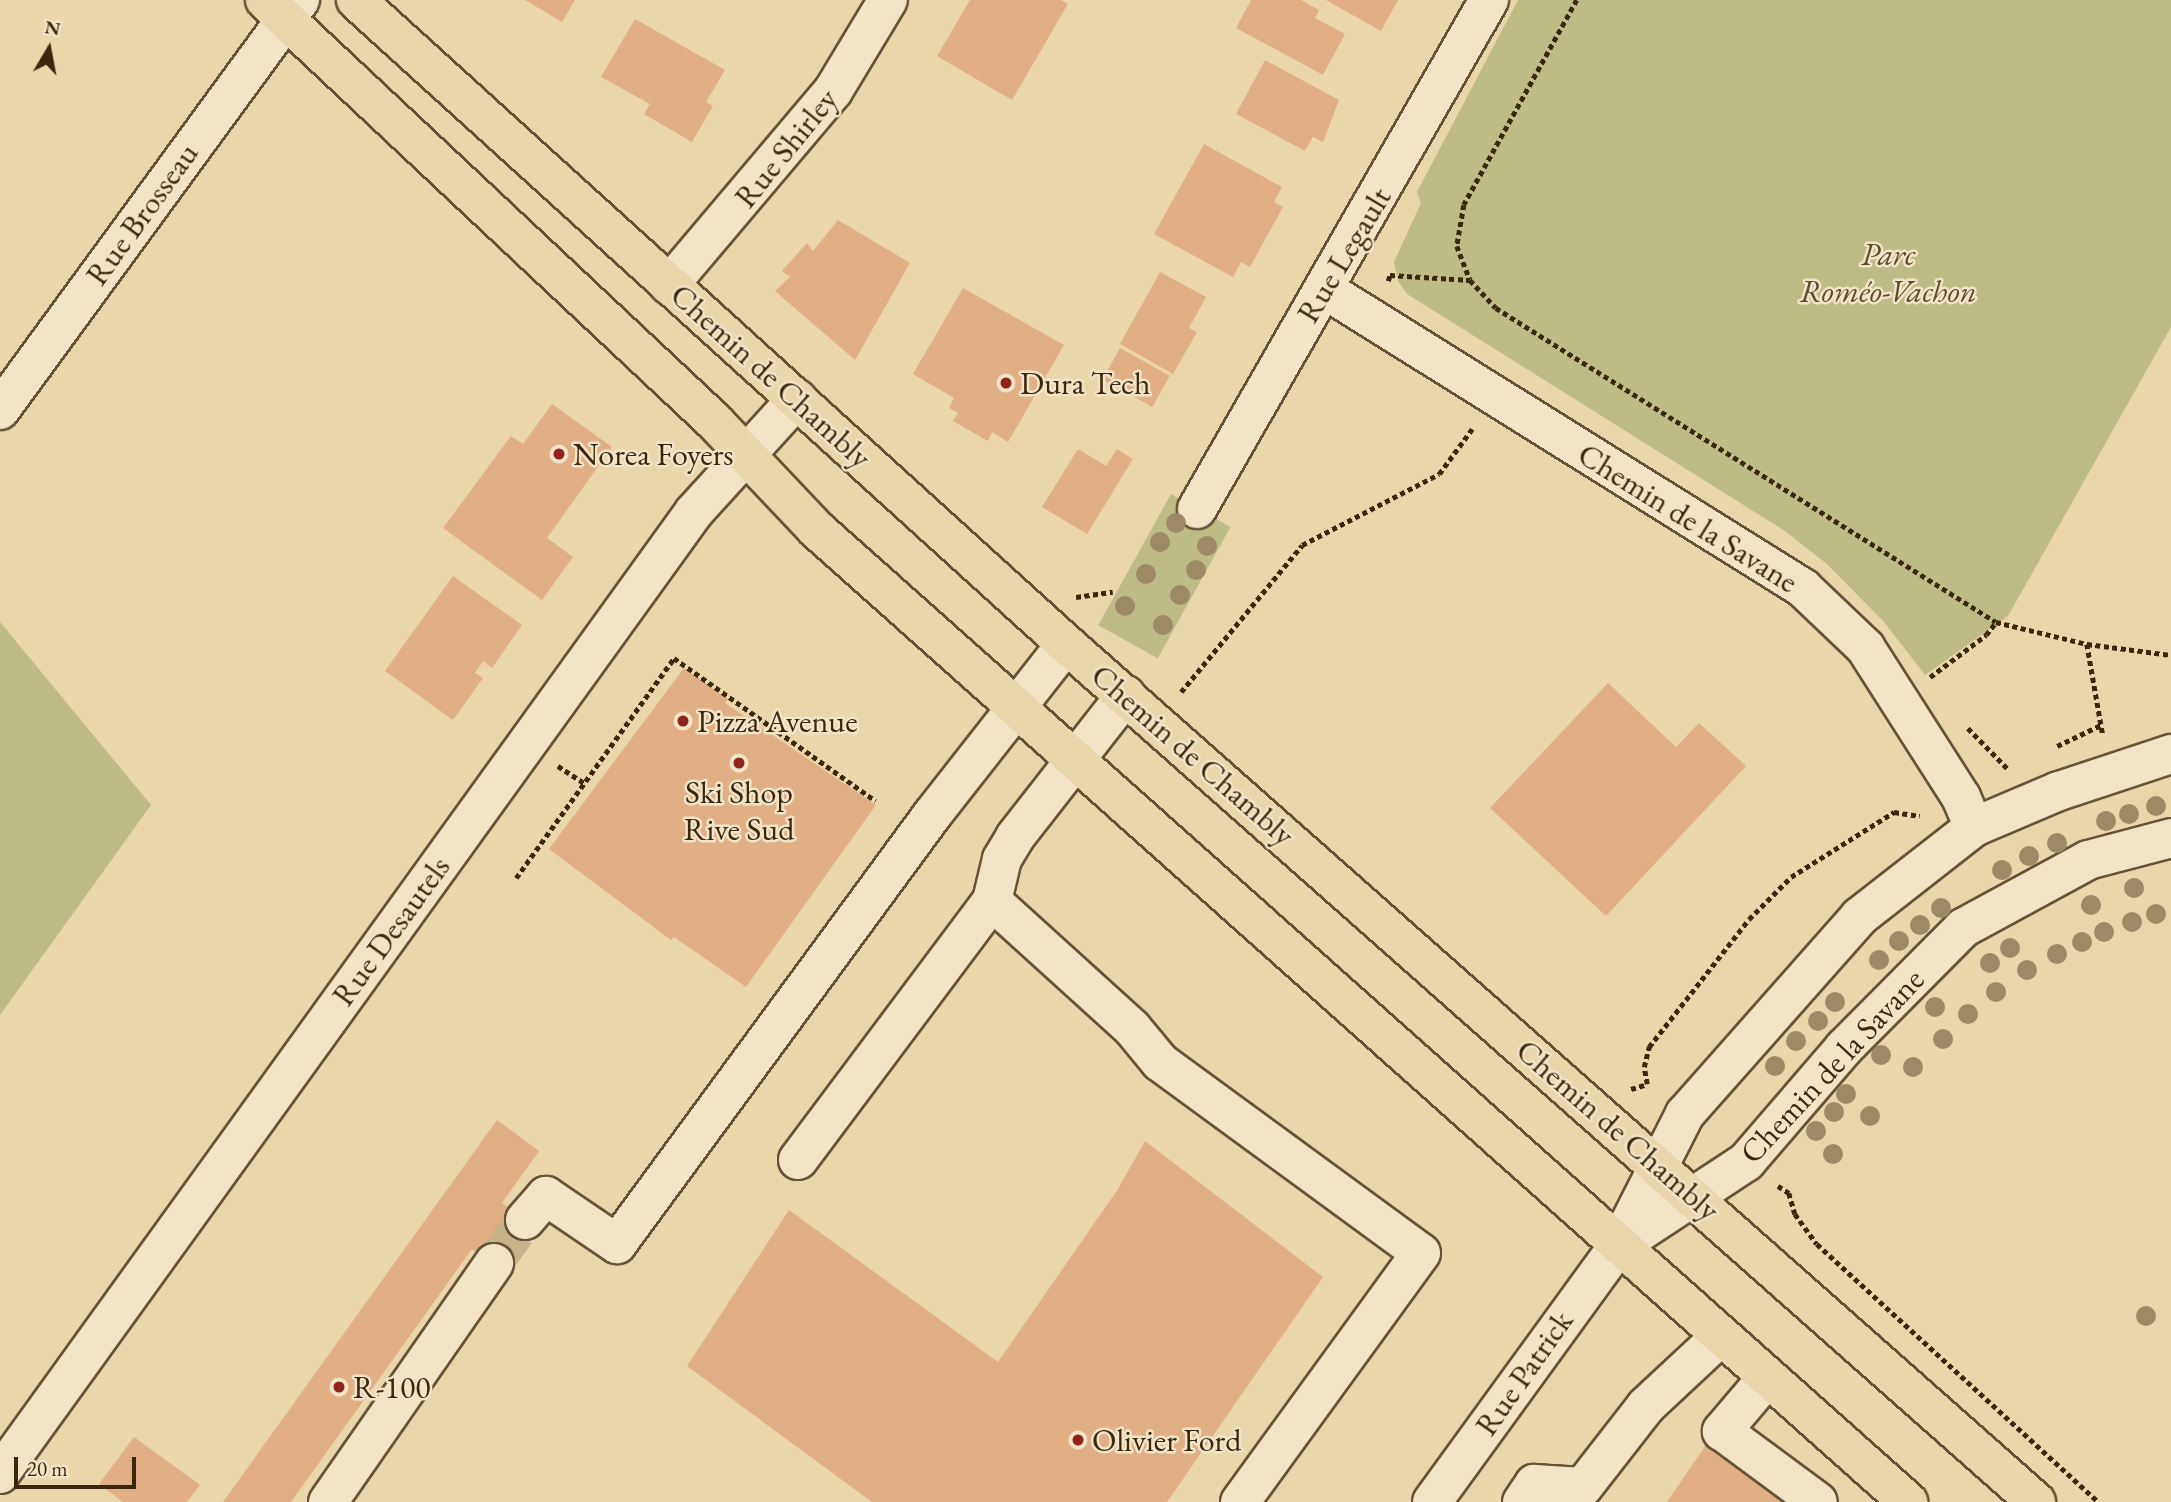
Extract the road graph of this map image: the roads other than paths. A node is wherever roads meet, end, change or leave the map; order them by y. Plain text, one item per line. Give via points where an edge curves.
1 (356, 0) edge
2 (888, 0) edge
3 (1489, 0) edge
4 (284, 6) edge
5 (669, 285) junction
6 (1324, 289) junction
7 (797, 399) junction
8 (0, 410) edge
9 (747, 456) junction
10 (1198, 509) dead end
11 (1066, 644) junction
12 (1126, 695) junction
13 (1014, 706) junction
14 (2171, 754) edge
15 (1074, 761) junction
16 (1974, 827) junction
17 (2171, 838) edge
18 (992, 901) junction
19 (798, 1160) dead end
20 (1659, 1166) junction
21 (1694, 1196) junction
22 (525, 1220) tunnel mouth
23 (1618, 1247) junction
24 (494, 1264) tunnel mouth
25 (1720, 1337) junction
26 (1767, 1378) junction
27 (0, 1474) edge
28 (1892, 1497) edge
29 (328, 1502) edge
30 (1240, 1502) edge
31 (1432, 1502) edge
32 (1522, 1502) edge
33 (1818, 1502) edge
34 (2036, 1502) edge

1 - 5 main road, Chemin de Chambly
2 - 5 street, Rue Shirley via 834,91
3 - 6 street, Rue Legault
4 - 8 street, Rue Brosseau
4 - 9 main road
5 - 7 main road, Chemin de Chambly
6 - 10 street, Rue Legault
6 - 16 street, Chemin de la Savane via 1803,589 1865,647 1961,797
7 - 9 street, Rue Desautels
7 - 11 main road, Chemin de Chambly
9 - 13 main road via 816,529
9 - 27 street, Rue Desautels via 694,512
11 - 12 main road, Chemin de Chambly
11 - 13 street
12 - 15 street
12 - 20 main road, Chemin de Chambly
13 - 15 main road
13 - 22 street via 617,1244 546,1196
14 - 16 street via 2059,791
15 - 18 street via 1002,859
15 - 23 main road
16 - 20 street via 1859,917 1685,1114
17 - 21 street, Chemin de la Savane via 2088,860 1963,928 1844,1048 1746,1162
18 - 19 street
18 - 30 street via 1132,1028 1160,1062 1421,1253
20 - 21 main road, Chemin de Chambly
20 - 23 street
21 - 23 street, Chemin de la Savane
21 - 34 main road, Chemin de Chambly
23 - 25 main road
23 - 31 street, Rue Patrick
24 - 29 street
25 - 26 main road
25 - 32 street via 1646,1405 1583,1487 1534,1484
26 - 28 main road
26 - 33 street via 1722,1431

